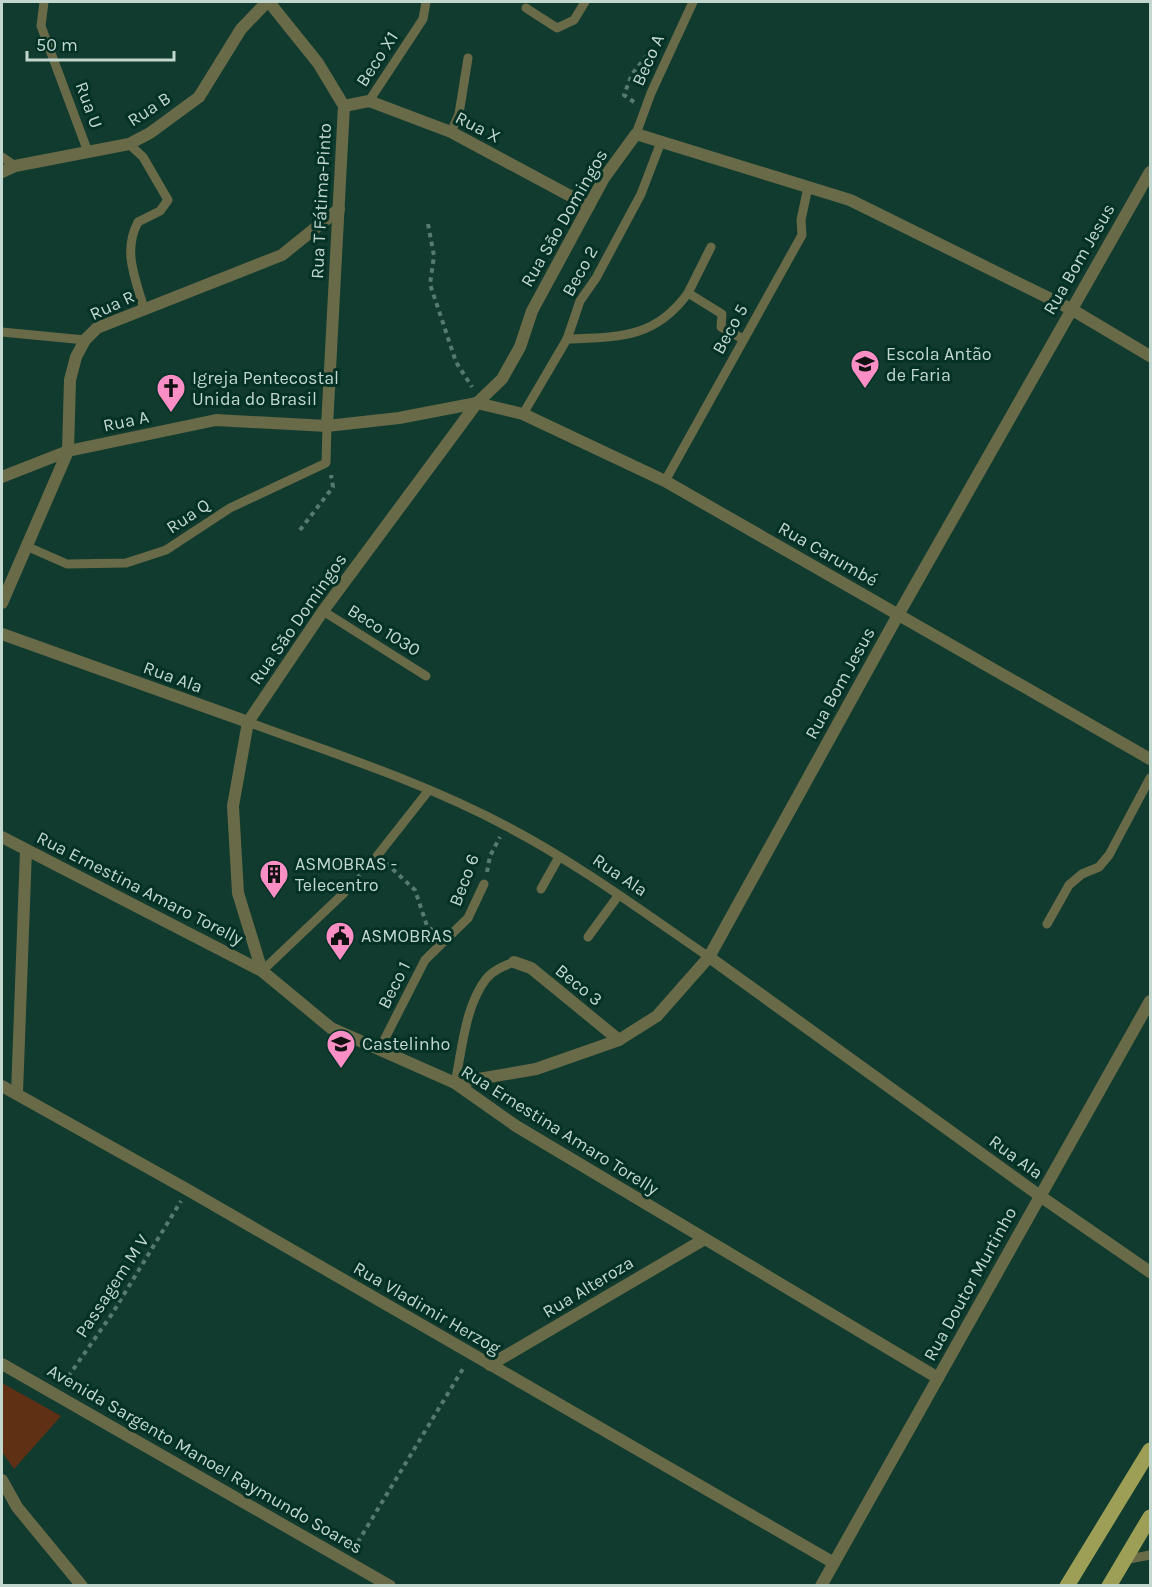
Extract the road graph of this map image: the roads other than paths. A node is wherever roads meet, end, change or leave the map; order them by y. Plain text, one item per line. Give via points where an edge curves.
1 (44, 2) edge
2 (268, 2) edge
3 (426, 2) edge
4 (585, 2) edge
5 (693, 2) edge
6 (526, 8) dead end
7 (468, 58) dead end
8 (369, 101) junction
9 (344, 106) junction
10 (451, 132) junction
11 (636, 134) junction
12 (661, 142) junction
13 (129, 144) junction
14 (88, 152) junction
15 (2, 157) edge
16 (15, 166) junction
17 (2, 172) edge
18 (1150, 172) edge
19 (808, 188) junction
20 (589, 206) junction
21 (339, 210) junction
22 (711, 247) dead end
23 (688, 293) junction
24 (144, 309) junction
25 (1071, 309) junction
26 (2, 332) edge
27 (567, 339) junction
28 (743, 339) junction
29 (86, 340) junction
30 (1150, 356) edge
31 (477, 403) junction
32 (522, 414) junction
33 (327, 426) junction
34 (68, 451) junction
35 (2, 477) edge
36 (665, 481) junction
37 (26, 546) junction
38 (2, 603) edge
39 (323, 611) junction
40 (898, 615) junction
41 (2, 634) edge
42 (426, 676) dead end
43 (248, 722) junction
44 (1150, 759) edge
45 (1150, 778) edge
46 (429, 790) junction
47 (2, 837) edge
48 (26, 849) junction
49 (377, 856) road end
50 (559, 857) junction
51 (484, 884) road end
52 (541, 890) dead end
53 (344, 893) road end
54 (618, 896) junction
55 (1047, 924) dead end
56 (588, 937) dead end
57 (444, 938) joint
58 (710, 957) junction
59 (514, 962) joint
60 (262, 971) junction
61 (1150, 1001) edge
62 (619, 1040) junction
63 (379, 1050) junction
64 (454, 1083) junction
65 (2, 1086) edge
66 (16, 1093) junction
67 (1040, 1196) junction
68 (703, 1240) junction
69 (1150, 1272) edge
70 (2, 1364) edge
71 (490, 1365) junction
72 (938, 1378) junction
73 (1150, 1450) edge
74 (2, 1480) edge
75 (1150, 1517) edge
76 (1150, 1555) edge
77 (1124, 1560) junction
78 (834, 1563) junction
79 (82, 1586) edge
80 (390, 1586) edge
81 (821, 1586) edge
82 (1067, 1586) edge
83 (1109, 1586) edge

1 - 14 lane, Rua U via 41,26
2 - 9 street, Rua T Fátima-Pinto via 318,63
2 - 13 street, Rua B via 241,29 199,98
3 - 8 lane, Beco X1 via 423,20
4 - 6 lane via 574,20 557,28
5 - 11 lane, Beco A
7 - 10 lane via 459,114
8 - 9 street
8 - 10 street, Rua X
9 - 21 street, Rua T Fátima-Pinto
10 - 20 street, Rua X
11 - 12 street
11 - 20 street, Rua São Domingos
12 - 19 street
12 - 27 lane, Beco 2 via 641,194 580,301
13 - 14 street, Rua B
13 - 24 lane via 143,157 168,200 164,208 138,222 130,242
14 - 16 street, Rua B
15 - 16 lane
16 - 17 street, Rua B
18 - 25 street, Rua Bom Jesus
19 - 25 street via 850,200
19 - 28 lane, Beco 5 via 802,235
20 - 31 street, Rua São Domingos via 532,311 520,347 502,379
21 - 24 street, Rua R via 282,255
21 - 33 street, Rua T Fátima-Pinto
22 - 23 lane
23 - 27 lane via 660,321 630,336
23 - 28 lane via 722,314 721,327
24 - 29 street, Rua R via 98,328
25 - 30 street
25 - 40 street, Rua Bom Jesus
26 - 29 lane
27 - 32 lane, Beco 2
28 - 36 lane, Beco 5
29 - 34 street, Rua R via 70,380
31 - 32 street, Rua Carumbé
31 - 33 street, Rua A via 399,418
31 - 39 street, Rua São Domingos
32 - 36 street, Rua Carumbé
33 - 34 street, Rua A via 216,420
33 - 37 lane, Rua Q via 326,463 230,508 166,550 126,563 67,564
34 - 35 street, Rua A
34 - 37 street, Rua R
36 - 40 street, Rua Carumbé
37 - 38 street, Rua R
39 - 42 lane, Beco 1030
39 - 43 street, Rua São Domingos
40 - 44 street, Rua Carumbé
40 - 58 street, Rua Bom Jesus
41 - 43 street, Rua Ala
43 - 46 lane, Rua Ala
43 - 60 street via 233,806 238,892
45 - 55 lane via 1109,855 1099,867 1069,885
46 - 49 lane
46 - 50 lane, Rua Ala via 506,826
47 - 48 street, Rua Ernestina Amaro Torelly
48 - 60 street, Rua Ernestina Amaro Torelly
48 - 66 street
50 - 52 lane
50 - 54 lane, Rua Ala
51 - 57 lane, Beco 6 via 468,918
53 - 60 lane
54 - 56 lane
54 - 58 lane, Rua Ala
57 - 63 lane, Beco 1 via 425,960
58 - 62 street, Rua Bom Jesus via 657,1016
58 - 67 street, Rua Ala
59 - 62 street, Beco 3 via 531,968
59 - 64 lane via 486,979 471,1011
60 - 63 street, Rua Ernestina Amaro Torelly via 331,1028
61 - 67 street, Rua Doutor Murtinho
62 - 64 street, Rua Bom Jesus via 536,1069
63 - 64 street, Rua Ernestina Amaro Torelly
64 - 68 street, Rua Ernestina Amaro Torelly via 516,1126
65 - 66 street, Rua Vladimir Herzog
66 - 71 street, Rua Vladimir Herzog
67 - 69 street, Rua Ala
67 - 72 street, Rua Doutor Murtinho
68 - 71 street, Rua Alteroza
68 - 72 street, Rua Ernestina Amaro Torelly
70 - 80 street, Avenida Sargento Manoel Raymundo Soares
71 - 78 street, Rua Vladimir Herzog
72 - 78 street, Rua Doutor Murtinho
73 - 82 main road
74 - 79 street via 17,1507
75 - 77 main road
76 - 77 lane
77 - 83 main road
78 - 81 street, Rua Doutor Murtinho

